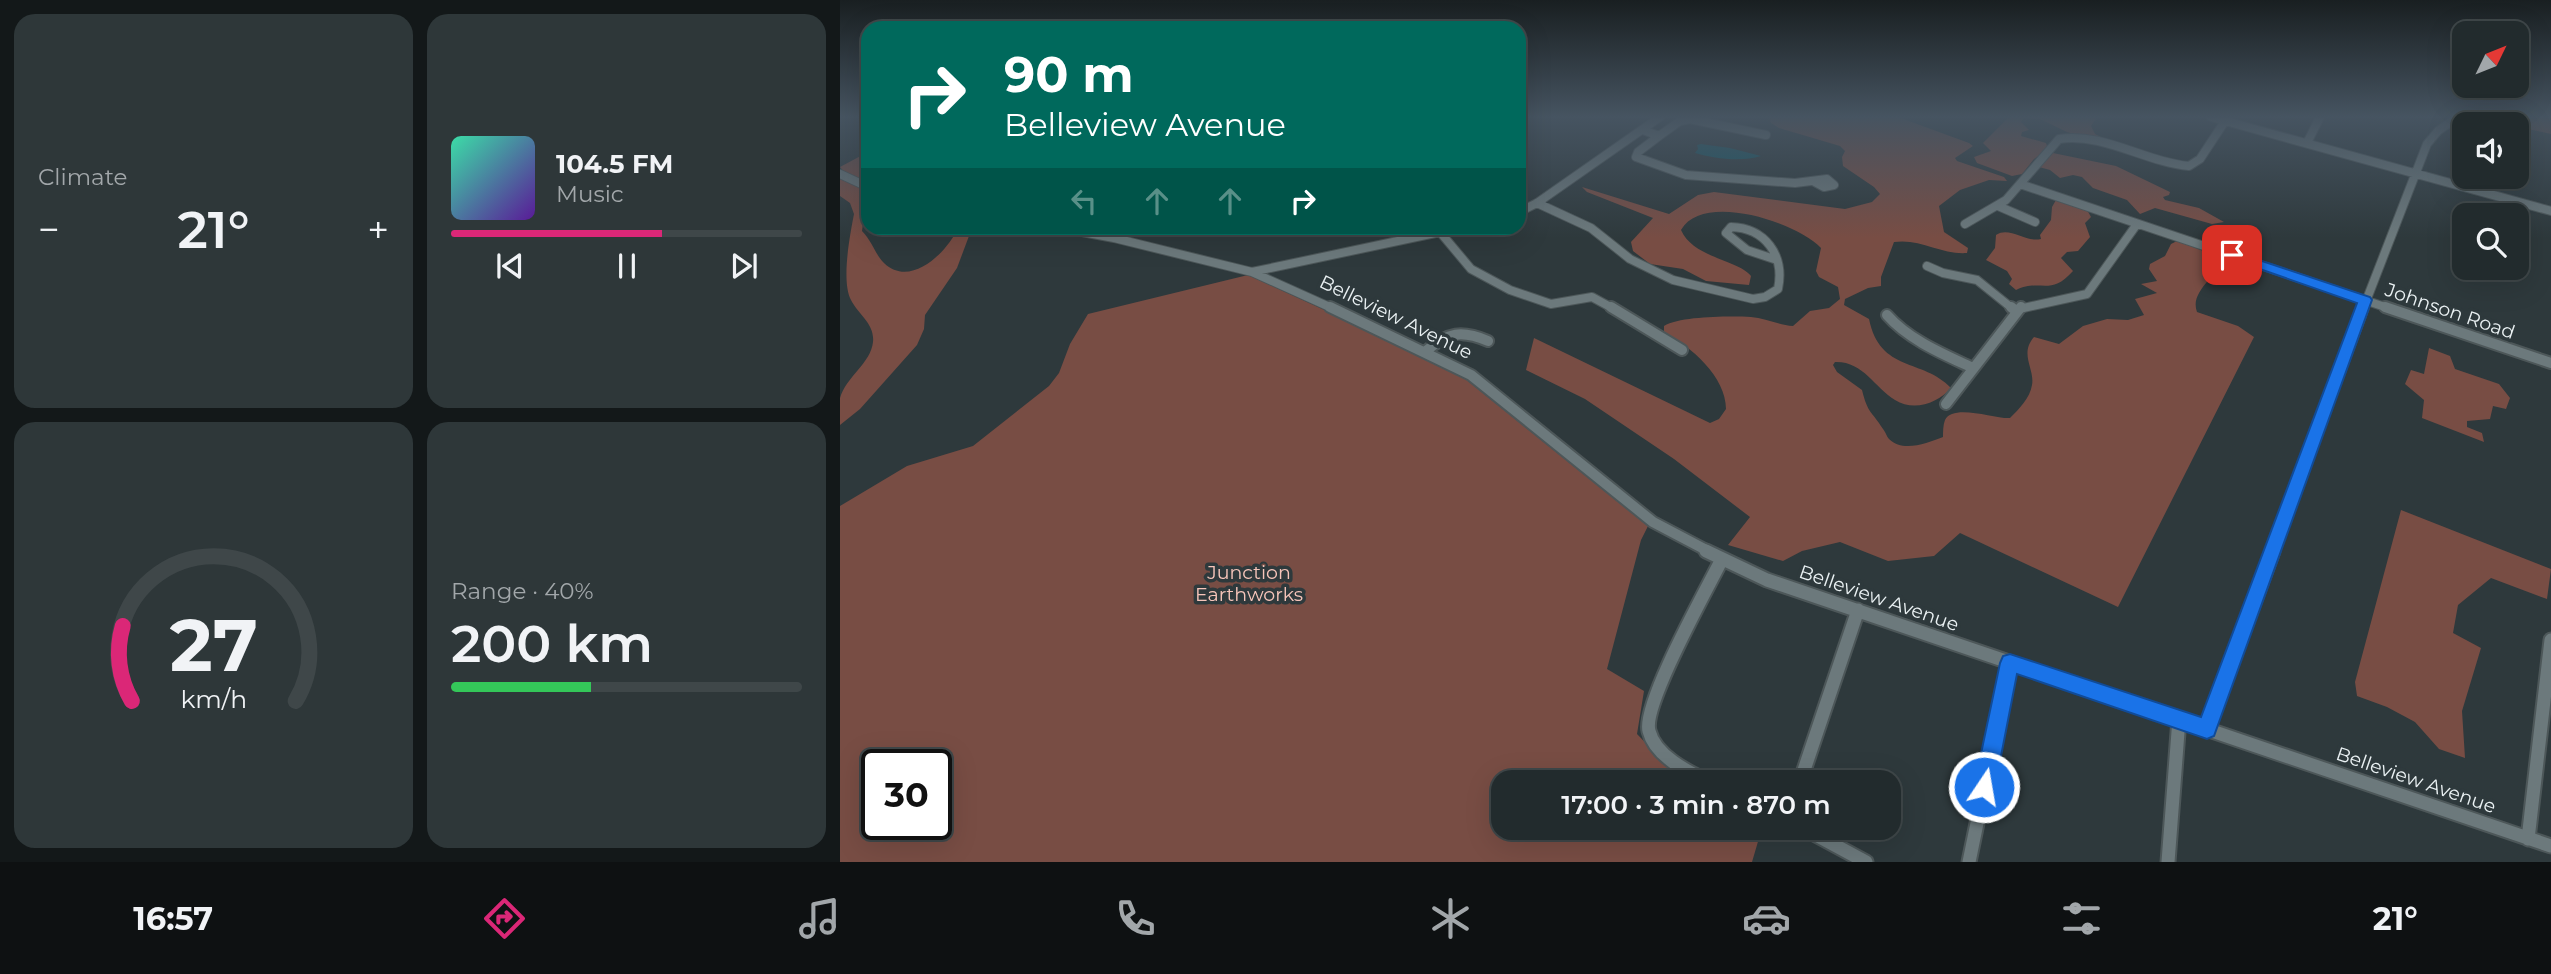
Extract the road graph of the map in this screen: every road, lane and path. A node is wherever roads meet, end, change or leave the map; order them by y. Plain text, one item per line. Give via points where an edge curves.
1 (1603, 157) edge
2 (1637, 157) edge
3 (2044, 157) edge
4 (2148, 157) edge
5 (2201, 157) edge
6 (2356, 157) edge
7 (2422, 157) edge
8 (840, 174) edge
9 (2415, 174) junction
10 (1813, 181) dead end
11 (861, 184) edge
12 (2021, 184) junction
13 (1536, 203) junction
14 (1998, 206) junction
15 (1526, 208) edge
16 (2551, 211) edge
17 (2035, 222) dead end
18 (1965, 223) dead end
19 (2137, 224) junction
20 (1102, 235) edge
21 (1117, 235) edge
22 (1426, 235) edge
23 (1442, 235) edge
24 (1114, 237) junction
25 (1774, 259) junction
26 (1927, 265) dead end
27 (1252, 272) junction
28 (2365, 300) junction
29 (2016, 311) junction
30 (1887, 315) dead end
31 (1488, 341) dead end
32 (1682, 350) dead end
33 (1426, 351) junction
34 (2551, 363) edge
35 (1973, 368) junction
36 (1946, 404) dead end
37 (1722, 559) junction
38 (1858, 610) junction
39 (2551, 640) edge
40 (2010, 663) junction
41 (2179, 719) junction
42 (2207, 729) junction
43 (1685, 770) edge
44 (1805, 770) edge
45 (2528, 839) junction
46 (1825, 840) edge
47 (2551, 846) edge
48 (1866, 862) edge
49 (1969, 862) edge
50 (2168, 862) edge

1 - 13 street
2 - 10 street via 1686,175
3 - 12 street
4 - 5 street via 2178,166 2189,166
6 - 9 street
7 - 9 street
8 - 11 street
9 - 16 street
9 - 28 street
12 - 14 street
12 - 19 street, Johnson Road
13 - 15 street
13 - 25 street via 1603,235 1649,271 1698,287 1747,298 1765,297 1780,285
14 - 17 street
14 - 18 street
19 - 28 street, Johnson Road
19 - 29 street via 2087,294
20 - 24 street, Belleview Avenue
21 - 24 street
22 - 27 street
23 - 32 street via 1465,263 1485,277 1545,303 1583,296 1598,299
24 - 27 street, Belleview Avenue
25 - 25 street via 1766,238 1759,233 1727,229 1734,242
26 - 29 street via 1977,280
27 - 33 street, Belleview Avenue
28 - 34 street, Johnson Road
28 - 42 street
29 - 35 street
30 - 35 street via 1934,349
31 - 33 street via 1454,332
33 - 37 street, Belleview Avenue via 1471,375 1653,522
35 - 36 street
37 - 38 street, Belleview Avenue via 1768,580
37 - 43 street via 1649,714 1648,732 1666,756
38 - 40 street, Belleview Avenue
38 - 44 street
39 - 45 street
40 - 41 street, Belleview Avenue
40 - 49 street
41 - 42 street, Belleview Avenue
41 - 50 street
42 - 45 street, Belleview Avenue
45 - 47 street, Belleview Avenue
46 - 48 street

